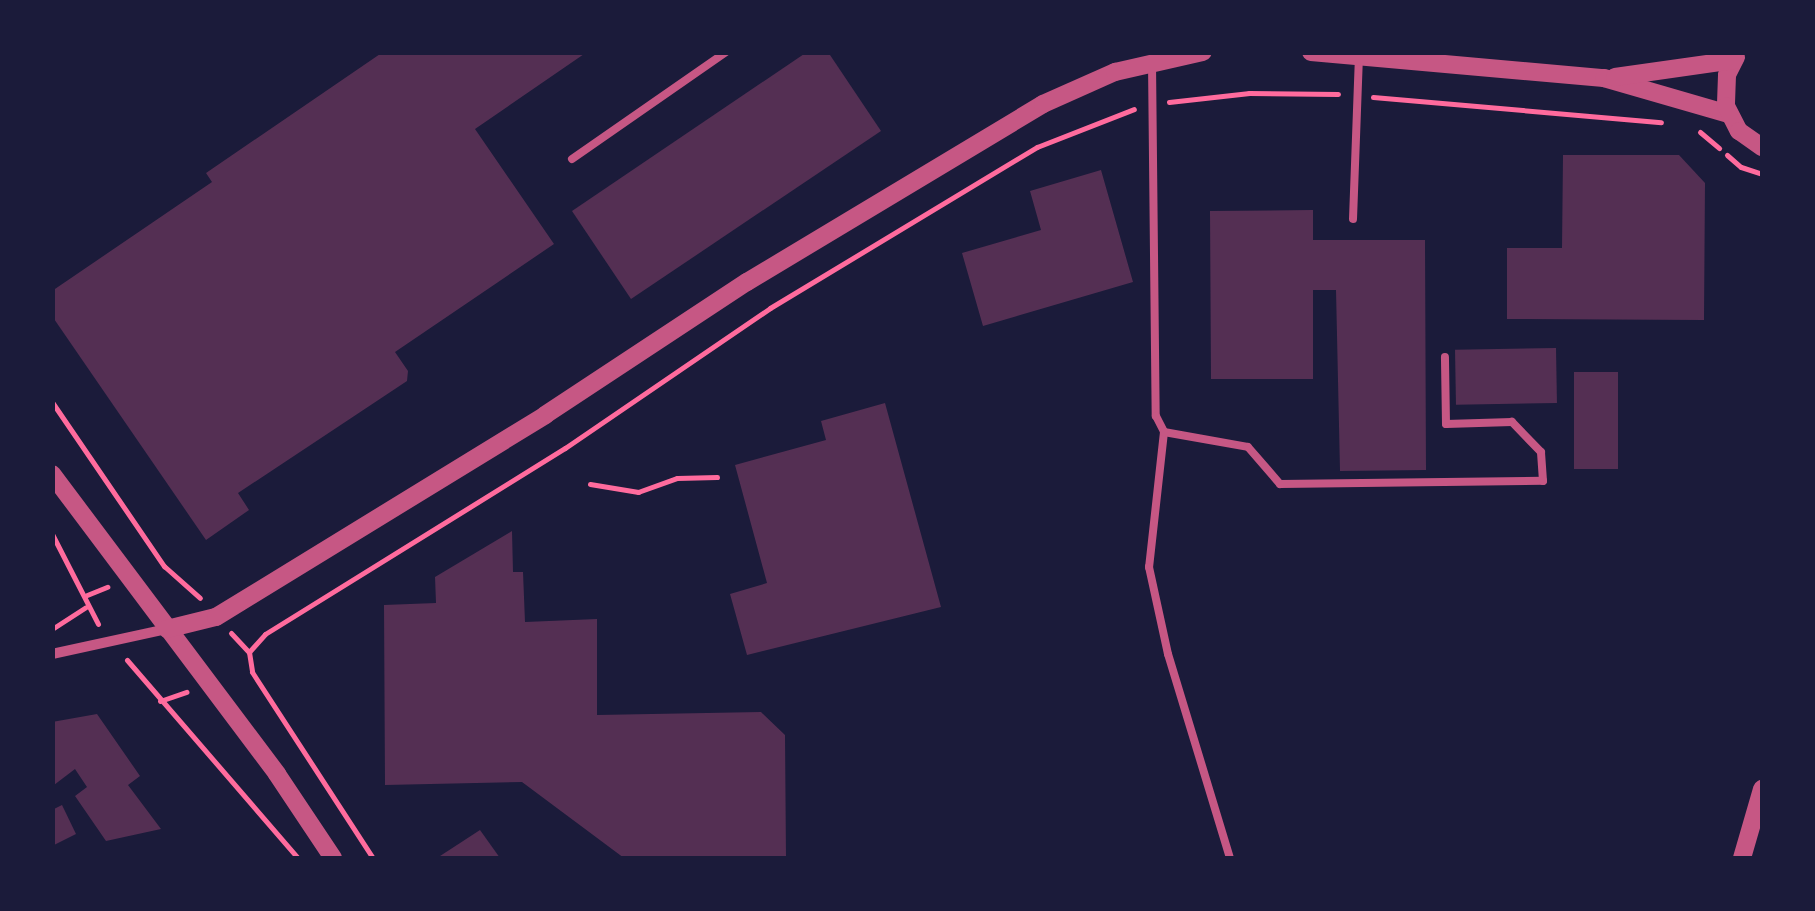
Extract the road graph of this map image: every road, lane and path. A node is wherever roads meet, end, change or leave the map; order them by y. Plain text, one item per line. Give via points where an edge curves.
1 (726, 52) edge
2 (1203, 52) edge
3 (1311, 52) edge
4 (1737, 56) edge
5 (1359, 57) junction
6 (1152, 62) junction
7 (1604, 78) junction
8 (1357, 95) junction
9 (1153, 105) junction
10 (1729, 114) junction
11 (1680, 124) dead end
12 (1689, 126) dead end
13 (1759, 145) edge
14 (572, 160) dead end
15 (1756, 168) edge
16 (1353, 218) dead end
17 (1445, 356) dead end
18 (52, 402) edge
19 (1164, 432) junction
20 (52, 474) edge
21 (717, 477) dead end
22 (590, 484) dead end
23 (52, 534) edge
24 (86, 607) junction
25 (216, 617) junction
26 (52, 629) edge
27 (167, 629) junction
28 (110, 640) junction
29 (249, 652) junction
30 (52, 654) edge
31 (1762, 788) edge
32 (298, 858) edge
33 (333, 858) edge
34 (372, 858) edge
35 (1230, 858) edge
36 (1742, 858) edge

1 - 14 lane
2 - 6 street
3 - 5 street
4 - 7 street
4 - 10 street via 1724,91
5 - 7 street
5 - 8 lane
6 - 9 lane
6 - 25 street via 1096,78 1043,104 746,282 545,415
7 - 10 street
8 - 9 path via 1248,93
8 - 11 path
8 - 16 lane
9 - 19 lane via 1156,416
9 - 29 path via 1037,147 786,298 565,448 265,634
10 - 13 street
12 - 15 path
13 - 15 street
17 - 19 lane via 1446,424 1512,422 1540,452 1543,481 1280,484 1248,447
18 - 25 path via 164,566
19 - 35 lane via 1149,567 1168,654
20 - 27 street
21 - 22 path via 677,478 638,492
23 - 24 path via 87,596
24 - 26 path
24 - 28 path
25 - 27 street
25 - 29 path
27 - 28 street
27 - 33 street
28 - 30 street
28 - 32 path
29 - 34 path via 252,672
31 - 36 street

